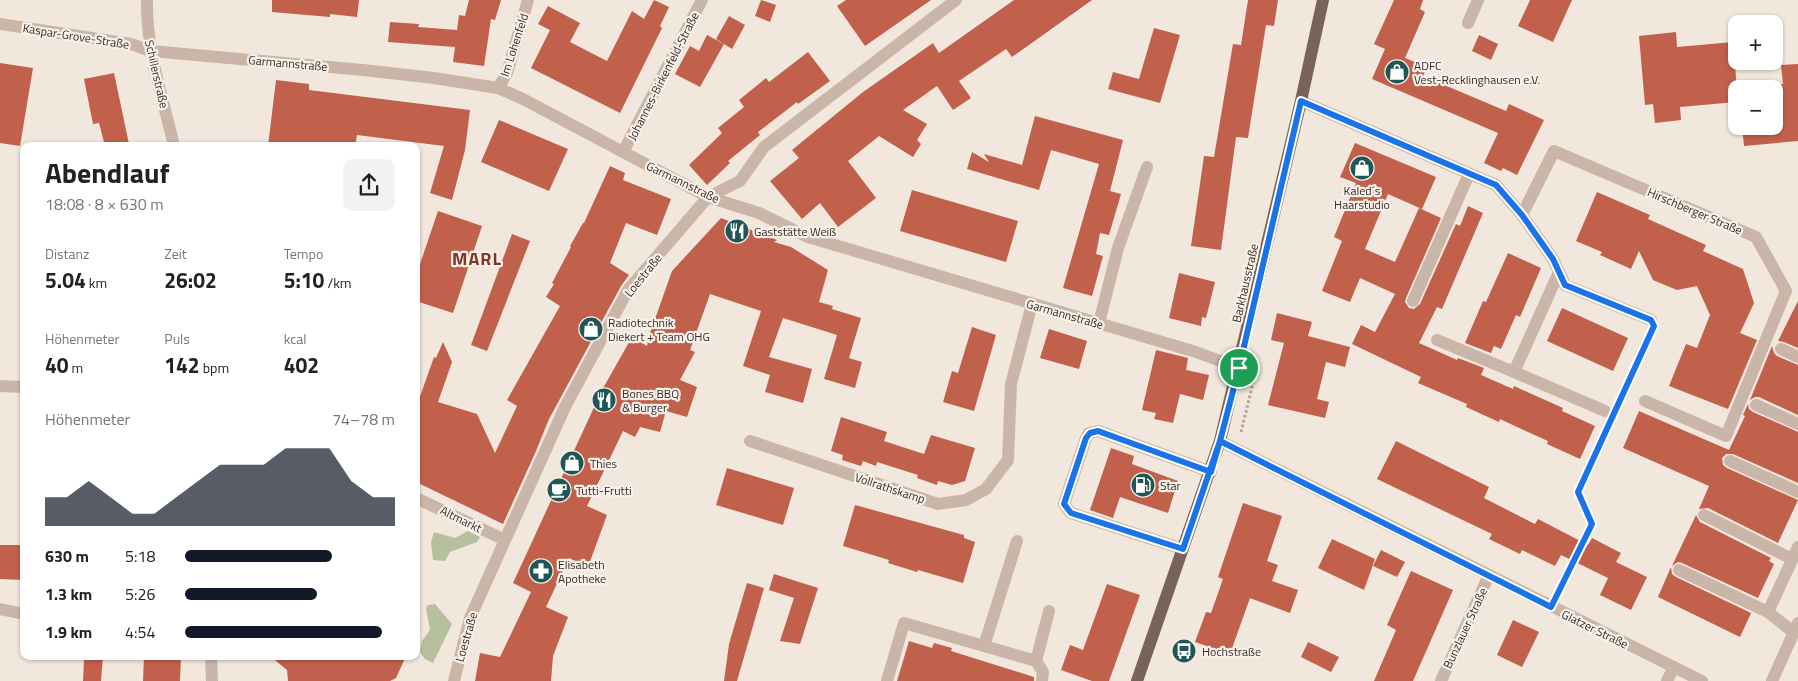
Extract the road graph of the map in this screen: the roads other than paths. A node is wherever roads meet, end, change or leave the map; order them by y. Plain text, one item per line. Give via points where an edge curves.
1 (147, 0) edge
2 (528, 0) edge
3 (702, 0) edge
4 (956, 0) edge
5 (1323, 0) edge
6 (1478, 0) edge
7 (1468, 23) dead end
8 (0, 24) edge
9 (151, 51) junction
10 (498, 88) junction
11 (1301, 101) junction
12 (173, 142) edge
13 (623, 152) junction
14 (1148, 167) dead end
15 (1469, 174) junction
16 (708, 197) junction
17 (1522, 215) junction
18 (1559, 272) junction
19 (1413, 301) dead end
20 (1032, 304) junction
21 (1651, 320) road end
22 (1099, 324) junction
23 (1437, 340) dead end
24 (1781, 349) dead end
25 (1798, 356) edge
26 (1239, 368) junction
27 (1514, 372) junction
28 (0, 386) edge
29 (20, 387) edge
30 (1645, 401) dead end
31 (1756, 405) dead end
32 (1611, 414) road end
33 (1798, 424) edge
34 (750, 441) dead end
35 (1220, 441) junction
36 (1730, 461) dead end
37 (1211, 472) junction
38 (1798, 492) edge
39 (420, 500) edge
40 (1704, 515) dead end
41 (505, 540) junction
42 (1017, 541) dead end
43 (1798, 547) edge
44 (1183, 549) junction
45 (1792, 559) junction
46 (1679, 570) dead end
47 (1489, 575) junction
48 (0, 609) edge
49 (1049, 611) dead end
50 (1768, 612) junction
51 (20, 614) edge
52 (1796, 628) edge
53 (984, 646) junction
54 (211, 660) edge
55 (1036, 661) junction
56 (1674, 667) junction
57 (212, 681) edge
58 (454, 681) edge
59 (887, 681) edge
60 (1042, 681) edge
61 (1137, 681) edge
62 (1441, 681) edge
63 (1667, 681) edge
64 (1702, 681) edge
65 (1772, 681) edge

1 - 9 street, Schillerstraße
2 - 10 street, Im Lohenfeld via 507,73
3 - 13 street, Johannes-Birkenfeld-Straße
4 - 16 street, Loestraße via 764,147 740,181
5 - 11 main road, Barkhausstraße
6 - 7 street
8 - 9 street, Kaspar-Grove-Straße via 131,44
9 - 10 street, Garmannstraße via 363,70
9 - 12 street, Schillerstraße
10 - 13 street, Garmannstraße
11 - 15 street
11 - 26 main road, Barkhausstraße
13 - 16 street, Garmannstraße
14 - 22 street via 1118,248
15 - 17 street via 1496,185
15 - 19 street
16 - 20 street, Garmannstraße via 759,212 808,238
16 - 41 street, Loestraße via 628,290 565,407
17 - 18 street
17 - 30 street, Hirschberger Straße via 1554,151 1756,237 1786,291 1726,436
18 - 21 street via 1565,285
18 - 27 street
20 - 22 street, Garmannstraße
20 - 34 street, Vollrathskamp via 1011,384 1008,460 986,489 966,500 938,504
22 - 26 street, Garmannstraße
23 - 27 street
24 - 25 street
26 - 35 main road, Barkhausstraße
27 - 32 street
28 - 29 street
31 - 33 street
35 - 37 main road, Barkhausstraße
35 - 47 street, Glatzer Straße
36 - 38 street
37 - 44 main road, Barkhausstraße
37 - 44 street via 1098,431 1086,438 1064,504 1067,509 1096,522
39 - 41 street, Altmarkt
40 - 45 street
41 - 58 street, Loestraße via 470,618
42 - 53 street
43 - 45 street
44 - 61 main road, Barkhausstraße
45 - 50 street
46 - 50 street
47 - 56 street, Glatzer Straße
47 - 62 street, Bunzlauer Straße
48 - 51 street
49 - 55 street
50 - 52 street
52 - 65 street
53 - 55 street
53 - 59 street via 904,623
54 - 57 street
55 - 60 street via 1043,672
56 - 63 street
56 - 64 street, Glatzer Straße

